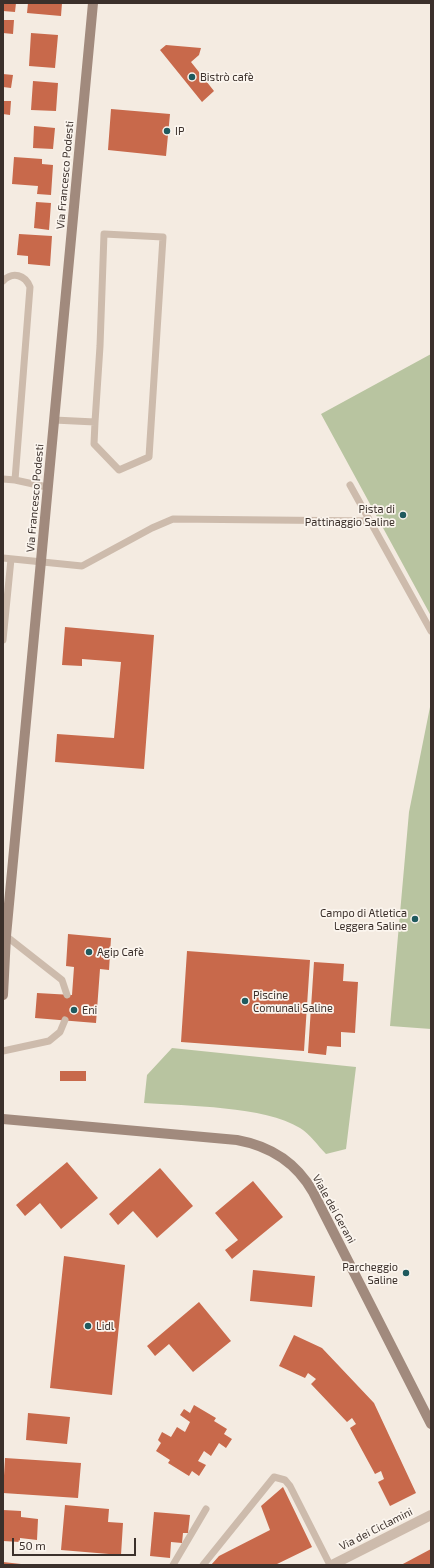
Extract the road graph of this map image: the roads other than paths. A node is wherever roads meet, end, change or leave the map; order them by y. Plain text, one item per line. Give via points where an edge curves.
1 (93, 3) edge
2 (3, 281) edge
3 (54, 420) junction
4 (95, 422) junction
5 (3, 479) edge
6 (15, 480) junction
7 (350, 485) dead end
8 (47, 487) junction
9 (369, 521) junction
10 (3, 558) edge
11 (11, 558) junction
12 (41, 562) junction
13 (431, 631) edge
14 (3, 640) edge
15 (6, 936) junction
16 (3, 995) edge
17 (67, 995) dead end
18 (66, 1020) dead end
19 (3, 1051) edge
20 (3, 1119) edge
21 (431, 1424) edge
22 (206, 1508) dead end
23 (431, 1515) edge
24 (173, 1565) edge
25 (203, 1565) edge
26 (331, 1565) edge

1 - 3 main road, Via Francesco Podesti
2 - 6 lane via 11,275 17,275 25,279 30,287
3 - 4 lane
3 - 8 main road, Via Francesco Podesti
4 - 4 lane via 104,234 163,237 149,457 119,470 94,444
5 - 6 lane
6 - 8 lane
7 - 9 lane
8 - 12 main road, Via Francesco Podesti
9 - 12 lane via 173,519 82,566
9 - 13 lane
10 - 11 lane
11 - 12 lane
11 - 14 lane
12 - 15 main road, Via Francesco Podesti
15 - 16 main road, Via Francesco Podesti
15 - 17 lane via 62,980
18 - 19 lane via 60,1032 49,1041
20 - 21 main road, Viale dei Gerani via 237,1140 252,1143 278,1155 303,1177 313,1192
22 - 24 lane
23 - 26 street, Via dei Ciclamini
25 - 26 lane via 274,1477 285,1480 290,1486

